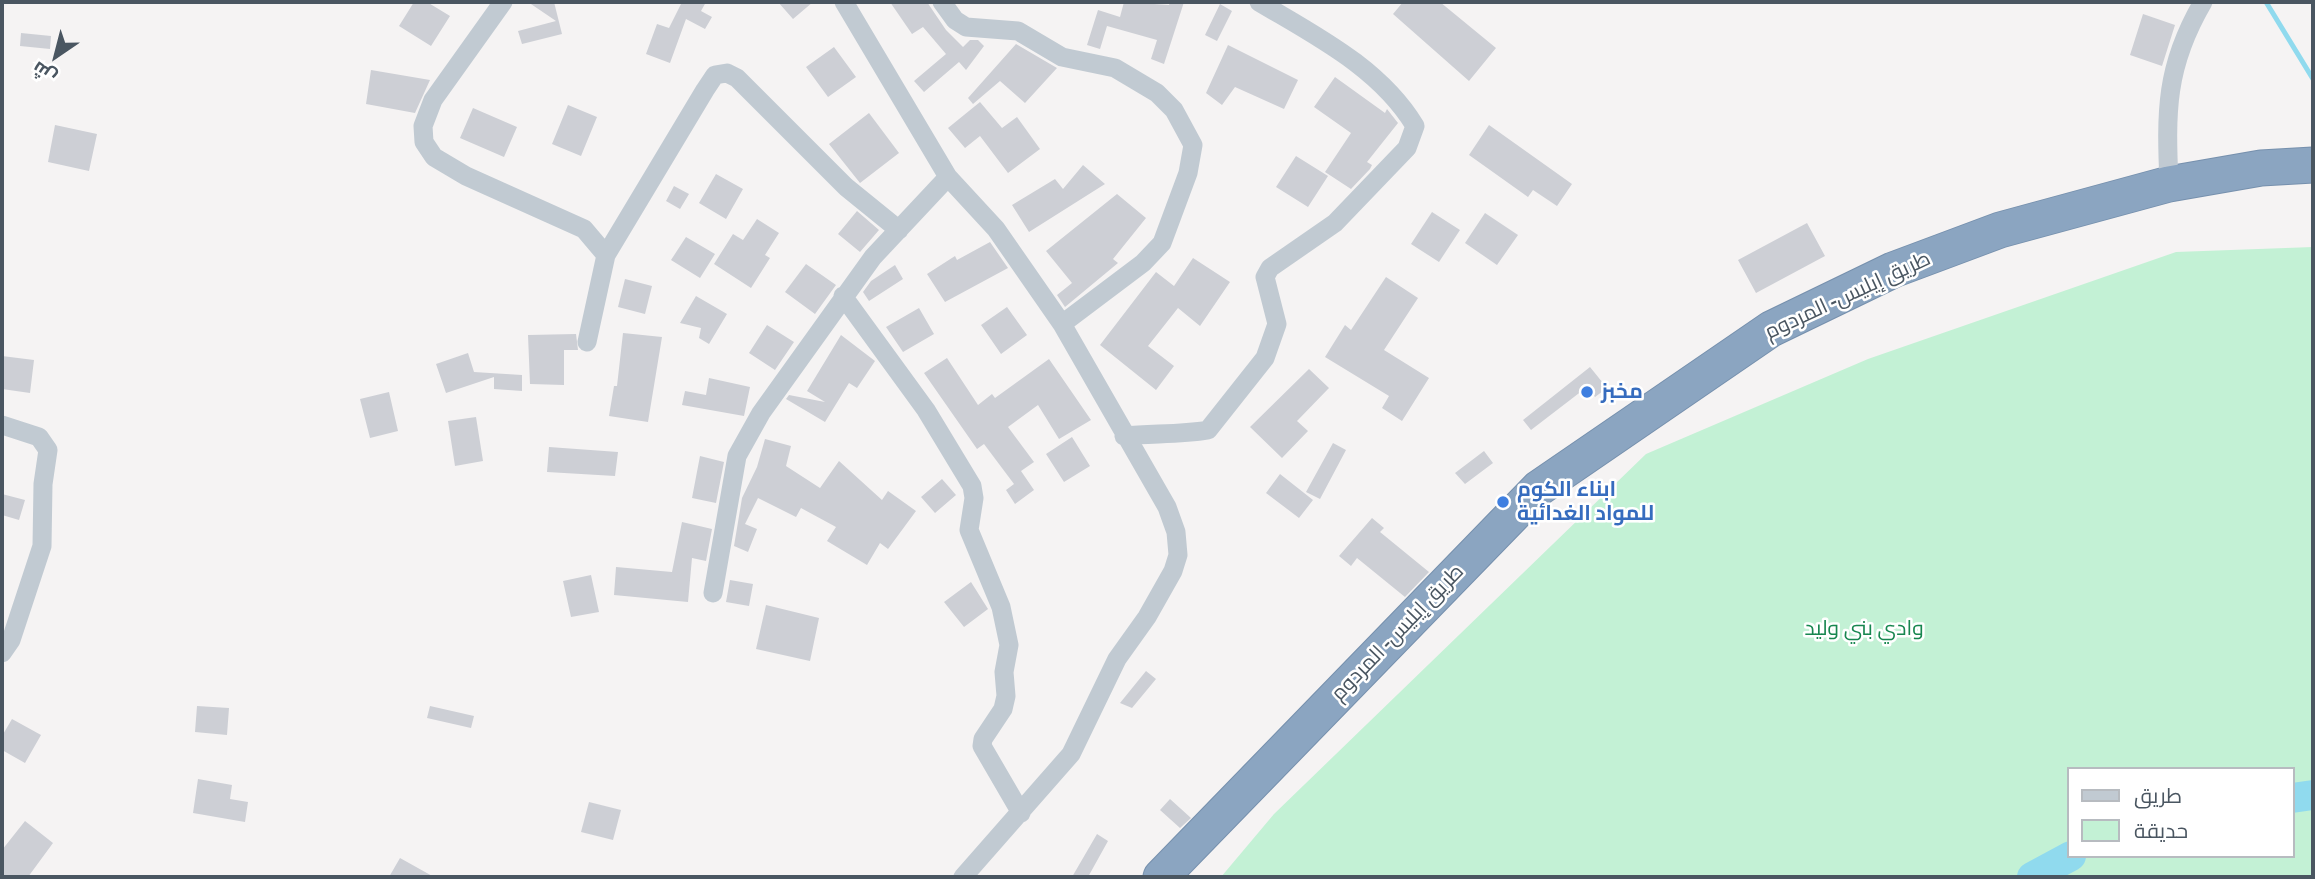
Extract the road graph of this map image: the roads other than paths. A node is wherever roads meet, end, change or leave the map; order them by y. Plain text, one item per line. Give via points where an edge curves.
1 (503, 2) edge
2 (844, 2) edge
3 (942, 2) edge
4 (1259, 2) edge
5 (2203, 2) edge
6 (2313, 165) edge
7 (948, 177) junction
8 (2169, 184) junction
9 (898, 230) junction
10 (606, 255) junction
11 (843, 296) junction
12 (1062, 324) junction
13 (587, 342) dead end
14 (2, 425) edge
15 (1124, 436) junction
16 (713, 593) dead end
17 (2, 653) edge
18 (1021, 813) junction
19 (963, 877) edge
20 (1161, 877) edge

1 - 10 street via 433,100 423,126 424,142 434,157 466,176 584,229
2 - 7 street
3 - 12 street via 966,27 1018,31 1062,57 1115,68 1157,93 1174,110 1193,145 1188,173 1162,243
4 - 15 street via 1344,53 1400,102 1415,126 1408,148 1335,223 1270,268 1265,277 1277,324 1265,358 1208,429 1169,436
5 - 8 street via 2186,30 2166,110
6 - 8 highway, طريق إيليس- المردوم via 2261,168
7 - 9 street
7 - 12 street via 1007,243
8 - 20 highway, طريق إيليس- المردوم via 2000,230 1893,270 1771,329 1605,441 1539,488
9 - 10 street via 727,73 715,75 705,90
9 - 11 street
10 - 13 street
11 - 16 street via 761,413 737,456
11 - 18 street via 926,410 972,486 975,498 969,530 1001,607 1009,645 1006,696 982,746
12 - 15 street
14 - 17 street via 38,437 48,450 42,546 11,640
15 - 18 street via 1167,506 1177,532 1178,555 1147,617 1116,659 1071,754
18 - 19 street

